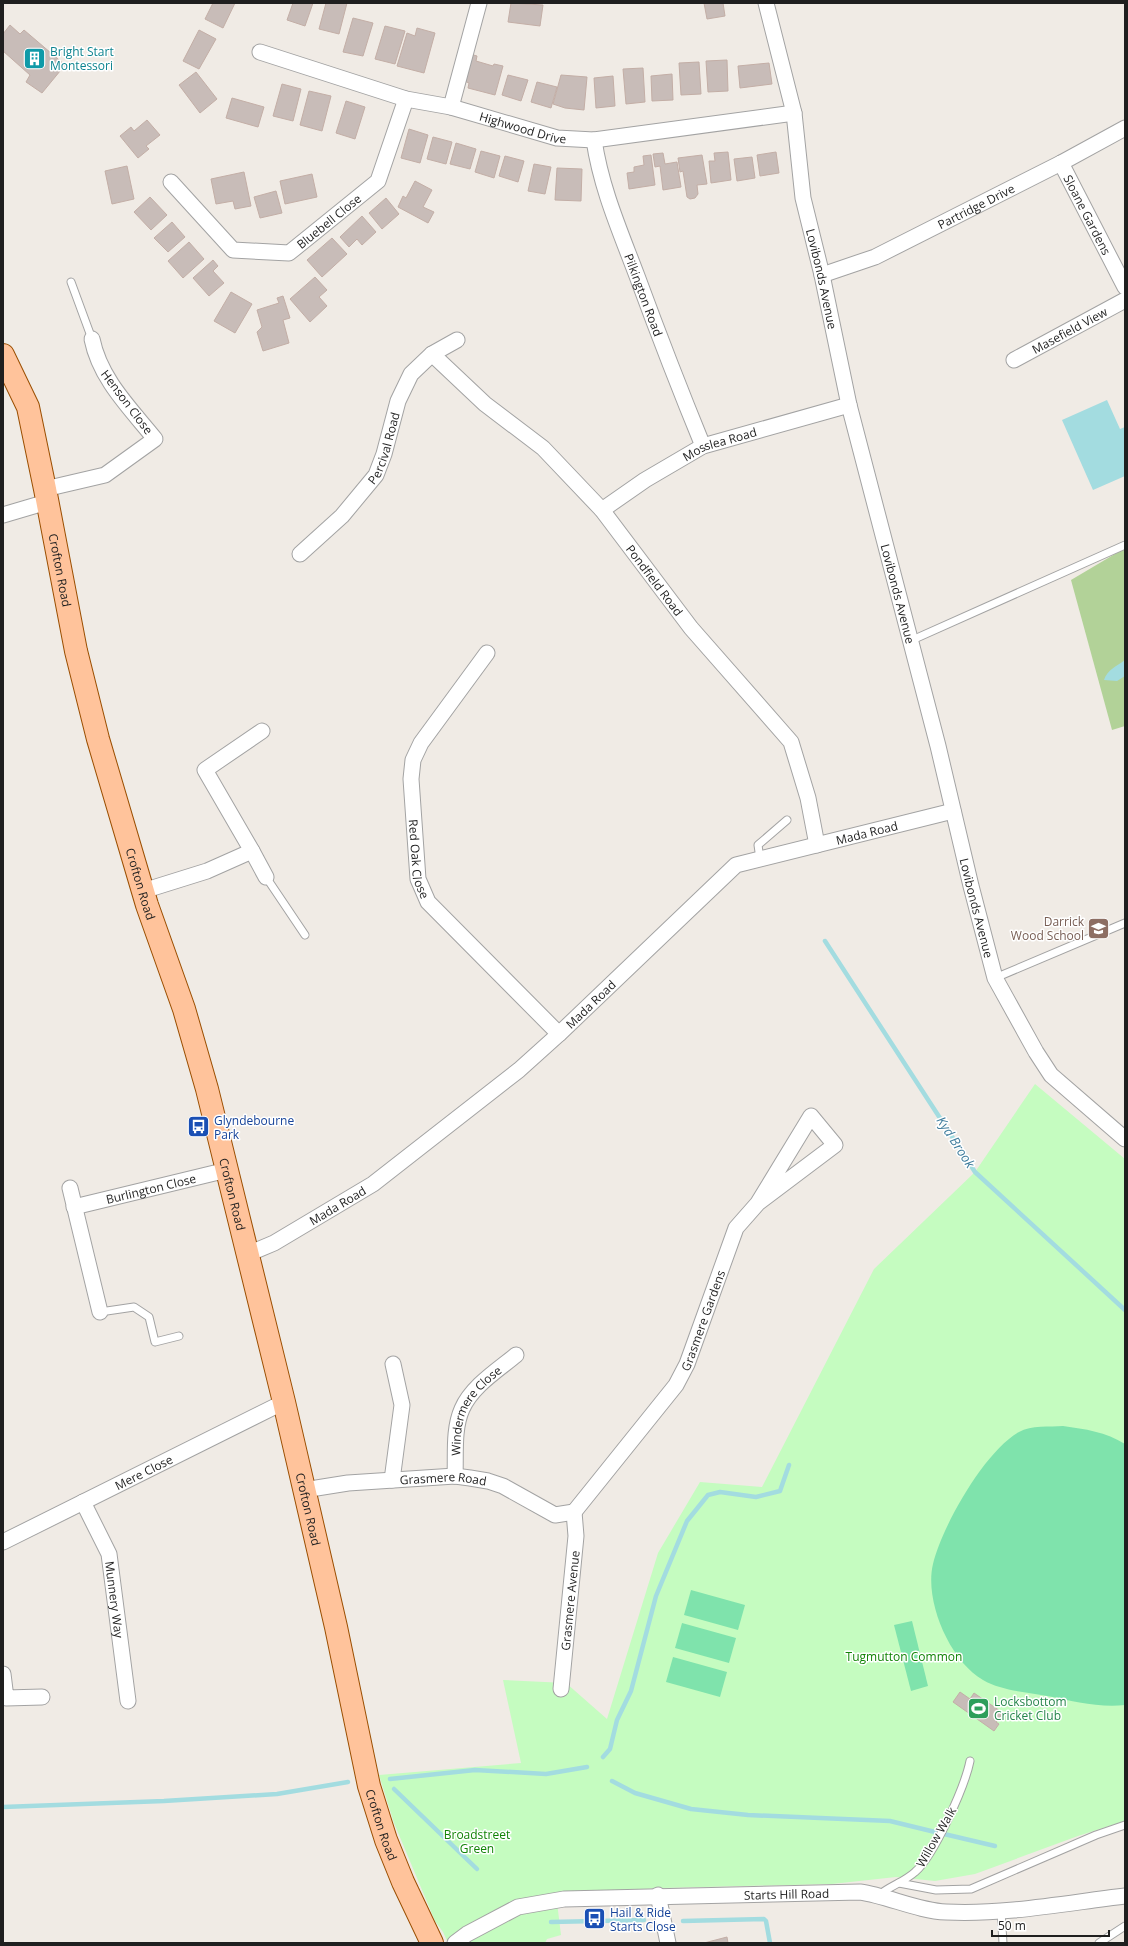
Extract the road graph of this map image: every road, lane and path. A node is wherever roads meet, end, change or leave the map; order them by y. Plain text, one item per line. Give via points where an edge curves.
1 (479, 3) edge
2 (766, 3) edge
3 (260, 52) dead end
4 (406, 99) junction
5 (451, 107) junction
6 (794, 113) junction
7 (1125, 128) edge
8 (594, 140) junction
9 (1061, 163) junction
10 (171, 182) dead end
11 (822, 275) junction
12 (71, 282) dead end
13 (1125, 287) edge
14 (1125, 300) edge
15 (92, 340) joint
16 (457, 340) dead end
17 (432, 354) junction
18 (3, 355) edge
19 (1014, 360) dead end
20 (849, 405) junction
21 (703, 446) junction
22 (46, 495) junction
23 (602, 510) junction
24 (3, 515) edge
25 (1125, 545) edge
26 (300, 554) dead end
27 (910, 642) junction
28 (487, 653) dead end
29 (262, 731) dead end
30 (953, 811) junction
31 (787, 820) dead end
32 (817, 845) junction
33 (252, 851) junction
34 (760, 859) junction
35 (266, 878) joint
36 (143, 891) junction
37 (1125, 923) edge
38 (305, 935) dead end
39 (995, 978) junction
40 (559, 1034) junction
41 (1125, 1139) edge
42 (227, 1170) junction
43 (70, 1188) dead end
44 (758, 1203) junction
45 (74, 1206) junction
46 (248, 1254) junction
47 (100, 1312) joint
48 (179, 1336) dead end
49 (516, 1355) dead end
50 (393, 1364) dead end
51 (284, 1402) junction
52 (455, 1476) junction
53 (392, 1480) junction
54 (304, 1490) junction
55 (83, 1502) junction
56 (574, 1512) junction
57 (3, 1542) edge
58 (3, 1674) edge
59 (561, 1689) dead end
60 (42, 1697) dead end
61 (128, 1701) dead end
62 (970, 1761) dead end
63 (1125, 1825) edge
64 (899, 1883) junction
65 (658, 1895) junction
66 (879, 1895) junction
67 (1125, 1896) edge
68 (1001, 1910) junction
69 (1125, 1926) edge
70 (432, 1943) edge
71 (456, 1943) edge
72 (668, 1943) edge
73 (1002, 1943) edge
74 (1099, 1943) edge

1 - 5 street
2 - 6 street, Lovibonds Avenue
3 - 4 street, Highwood Drive
4 - 5 street, Highwood Drive
4 - 10 street, Bluebell Close via 378,181 289,253 233,250
5 - 8 street, Highwood Drive via 557,138
6 - 8 street, Highwood Drive
6 - 11 street, Lovibonds Avenue via 803,198
7 - 9 street, Partridge Drive
8 - 21 street, Pilkington Road via 598,170 612,212
9 - 11 street, Partridge Drive via 874,257
9 - 13 street, Sloane Gardens
11 - 20 street, Lovibonds Avenue
12 - 15 lane
14 - 19 street, Masefield View
15 - 22 street, Henson Close via 95,356 106,377 155,439 105,475
16 - 17 street, Percival Road
17 - 23 street, Pondfield Road via 485,404 543,448
17 - 26 street, Percival Road via 411,374 398,401 376,475 342,516
18 - 22 main road, Crofton Road via 28,407
20 - 21 street, Mosslea Road
20 - 27 street, Lovibonds Avenue
21 - 23 street, Mosslea Road via 645,480
22 - 24 street
22 - 36 main road, Crofton Road via 76,651 98,739
23 - 32 street, Pondfield Road via 691,628 791,742 808,798
25 - 27 lane
27 - 30 street, Lovibonds Avenue
28 - 40 street, Red Oak Close via 421,743 413,760 410,779 418,879 428,902
29 - 33 street via 205,770
30 - 32 street, Mada Road
30 - 39 street, Lovibonds Avenue
31 - 34 lane via 758,845
32 - 34 street, Mada Road
33 - 35 street
33 - 36 street via 207,871
34 - 40 street, Mada Road via 736,865
35 - 38 lane
36 - 42 main road, Crofton Road via 184,1009
37 - 39 lane
39 - 41 street, Lovibonds Avenue via 1051,1074
40 - 46 street, Mada Road via 519,1070 373,1184 274,1243
42 - 45 street, Burlington Close
42 - 46 main road, Crofton Road
43 - 45 street
44 - 44 street, Grasmere Gardens via 811,1116 835,1145
44 - 56 street, Grasmere Gardens via 736,1228 687,1364 676,1385
45 - 47 street
46 - 51 main road, Crofton Road
47 - 48 lane via 134,1307 148,1317 154,1342
49 - 52 street, Windermere Close via 471,1394 462,1409 457,1429
50 - 53 street via 402,1405
51 - 54 main road, Crofton Road
51 - 55 street, Mere Close
52 - 53 street, Grasmere Road
52 - 56 street, Grasmere Road via 503,1486 556,1515
53 - 54 street, Grasmere Road
54 - 70 main road, Crofton Road via 369,1786 386,1840
55 - 57 street, Mere Close
55 - 61 street, Munnery Way via 109,1554
56 - 59 street, Grasmere Avenue via 576,1536
58 - 60 street via 6,1698
62 - 64 lane, Willow Walk via 961,1792 930,1852 916,1872
63 - 64 lane via 971,1889 936,1890
64 - 66 lane, Willow Walk
65 - 66 street, Starts Hill Road via 845,1892
65 - 71 street, Starts Hill Road via 564,1899 518,1907 467,1934
65 - 72 street
66 - 68 street, Starts Hill Road via 889,1900 944,1912
67 - 68 street, Starts Hill Road
68 - 73 lane
69 - 74 lane

